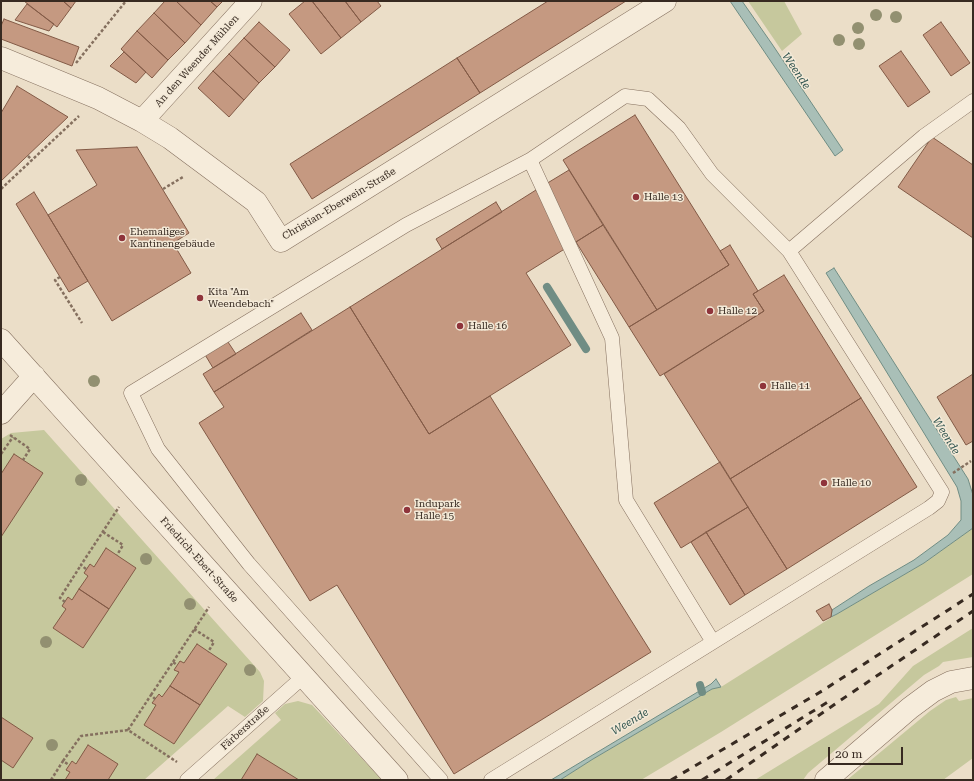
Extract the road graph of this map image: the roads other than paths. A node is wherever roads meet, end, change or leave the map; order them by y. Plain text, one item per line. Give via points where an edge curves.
1 (251, 1) edge
2 (665, 1) edge
3 (1, 58) edge
4 (973, 101) edge
5 (142, 121) junction
6 (530, 160) junction
7 (789, 252) junction
8 (1, 340) edge
9 (34, 376) junction
10 (4, 423) edge
11 (713, 642) junction
12 (303, 677) junction
13 (973, 678) edge
14 (191, 777) edge
15 (397, 780) edge
16 (441, 780) edge
17 (491, 780) edge
18 (826, 780) edge

1 - 5 street, An den Weender Mühlen
2 - 5 street, Christian-Eberwein-Straße via 281,241 256,202 170,138
3 - 5 street, Christian-Eberwein-Straße via 98,98
4 - 7 lane via 924,136
6 - 7 lane via 625,96 648,99 679,128 712,174
6 - 11 lane via 612,338 626,500
6 - 16 lane via 406,225 131,393 158,449 249,564
7 - 11 lane via 942,492 938,502 929,508
8 - 9 street, Friedrich-Ebert-Straße
9 - 10 street
9 - 12 street, Friedrich-Ebert-Straße
11 - 17 lane
12 - 14 lane, Färberstraße
12 - 15 street, Friedrich-Ebert-Straße
13 - 18 street via 951,682 933,691

